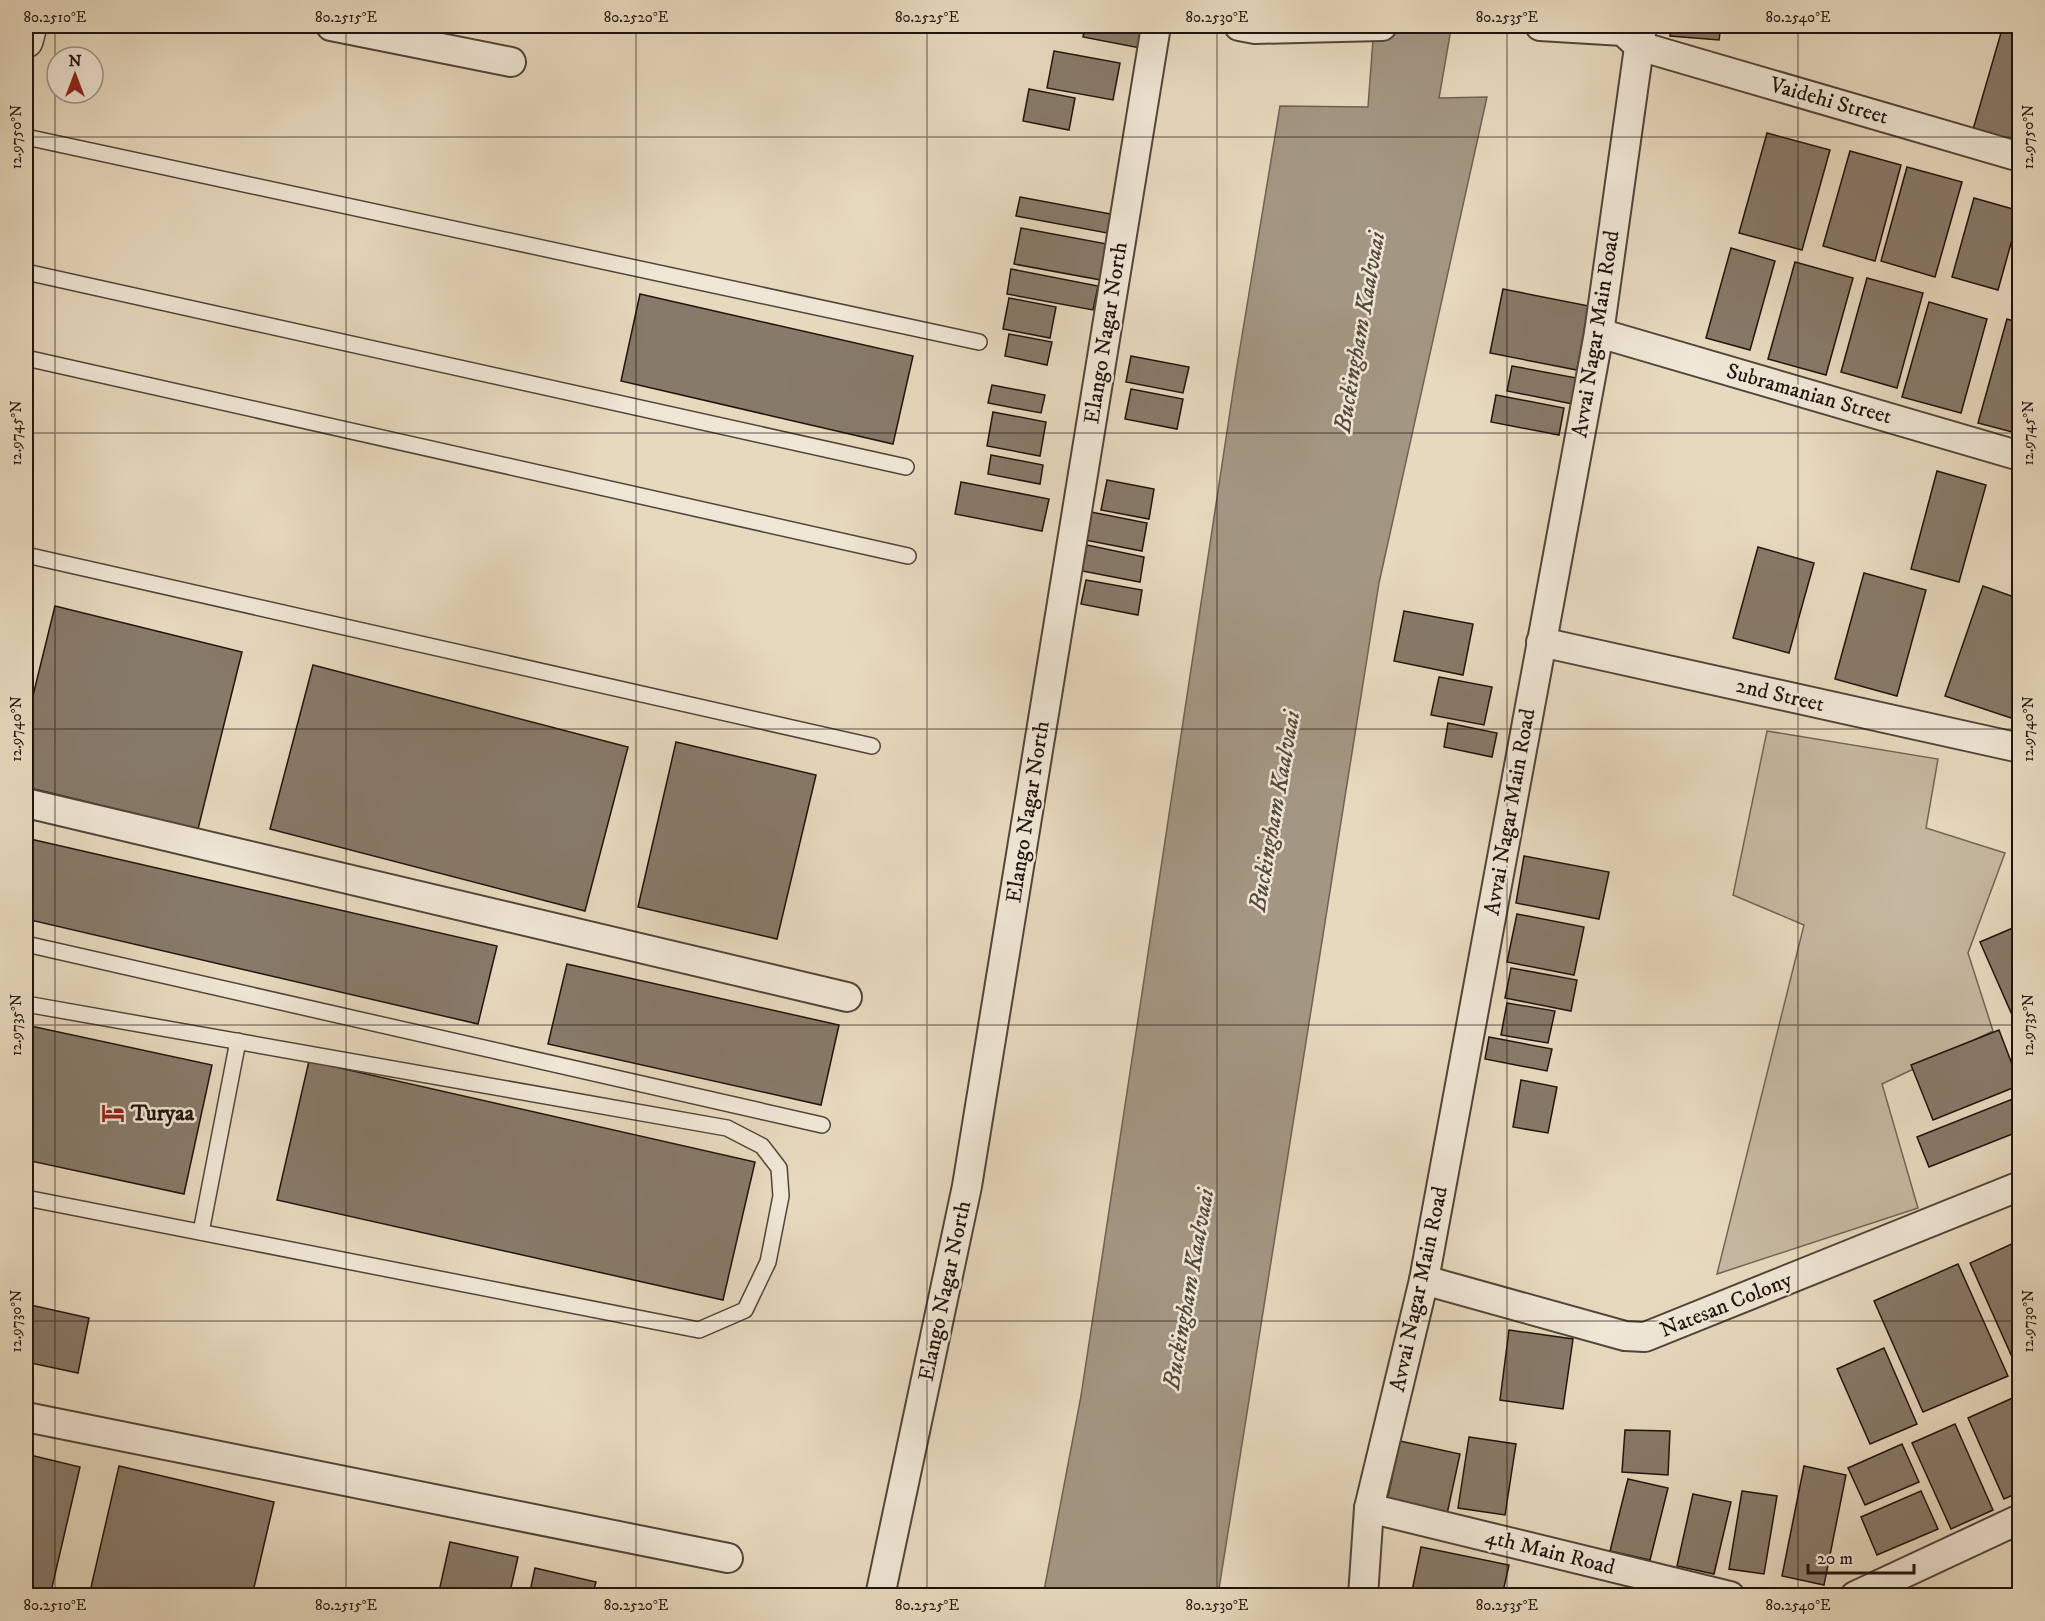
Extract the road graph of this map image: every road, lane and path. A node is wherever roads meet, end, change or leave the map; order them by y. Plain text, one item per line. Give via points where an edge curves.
1 (30, 26) edge
2 (332, 26) edge
3 (1156, 26) edge
4 (1382, 26) edge
5 (1540, 26) edge
6 (1247, 27) edge
7 (1640, 36) edge
8 (26, 41) edge
9 (511, 62) dead end
10 (26, 137) edge
11 (2019, 157) edge
12 (26, 272) edge
13 (1599, 333) junction
14 (979, 342) dead end
15 (26, 358) edge
16 (2019, 456) edge
17 (906, 467) dead end
18 (26, 555) edge
19 (908, 556) dead end
20 (1541, 642) junction
21 (872, 746) dead end
22 (2019, 748) edge
23 (26, 803) edge
24 (26, 944) edge
25 (847, 997) dead end
26 (26, 1004) edge
27 (238, 1041) junction
28 (822, 1125) dead end
29 (2019, 1186) edge
30 (26, 1198) edge
31 (201, 1232) junction
32 (1424, 1280) junction
33 (26, 1417) edge
34 (1369, 1508) junction
35 (2019, 1519) edge
36 (728, 1557) dead end
37 (880, 1596) edge
38 (1363, 1596) edge
39 (1730, 1596) edge
40 (1855, 1596) edge

1 - 8 street
2 - 9 street
3 - 37 street, Elango Nagar North via 967,1186
4 - 6 street
5 - 7 street, Vaidehi Street via 1623,31
7 - 11 street, Vaidehi Street
7 - 13 street, Avvai Nagar Main Road
10 - 14 lane
12 - 17 lane
13 - 16 street, Subramanian Street
13 - 20 street, Avvai Nagar Main Road
15 - 19 lane
18 - 21 lane
20 - 22 street, 2nd Street
20 - 32 street, Avvai Nagar Main Road
23 - 25 street
24 - 28 lane
26 - 27 lane
27 - 31 lane
27 - 31 lane via 728,1128 762,1146 779,1168 781,1196 768,1262 746,1310 699,1329
29 - 32 street, Natesan Colony via 1645,1337 1625,1336
30 - 31 lane
32 - 34 street, Avvai Nagar Main Road
33 - 36 street
34 - 38 street, Avvai Nagar Main Road
34 - 39 street, 4th Main Road
35 - 40 street

